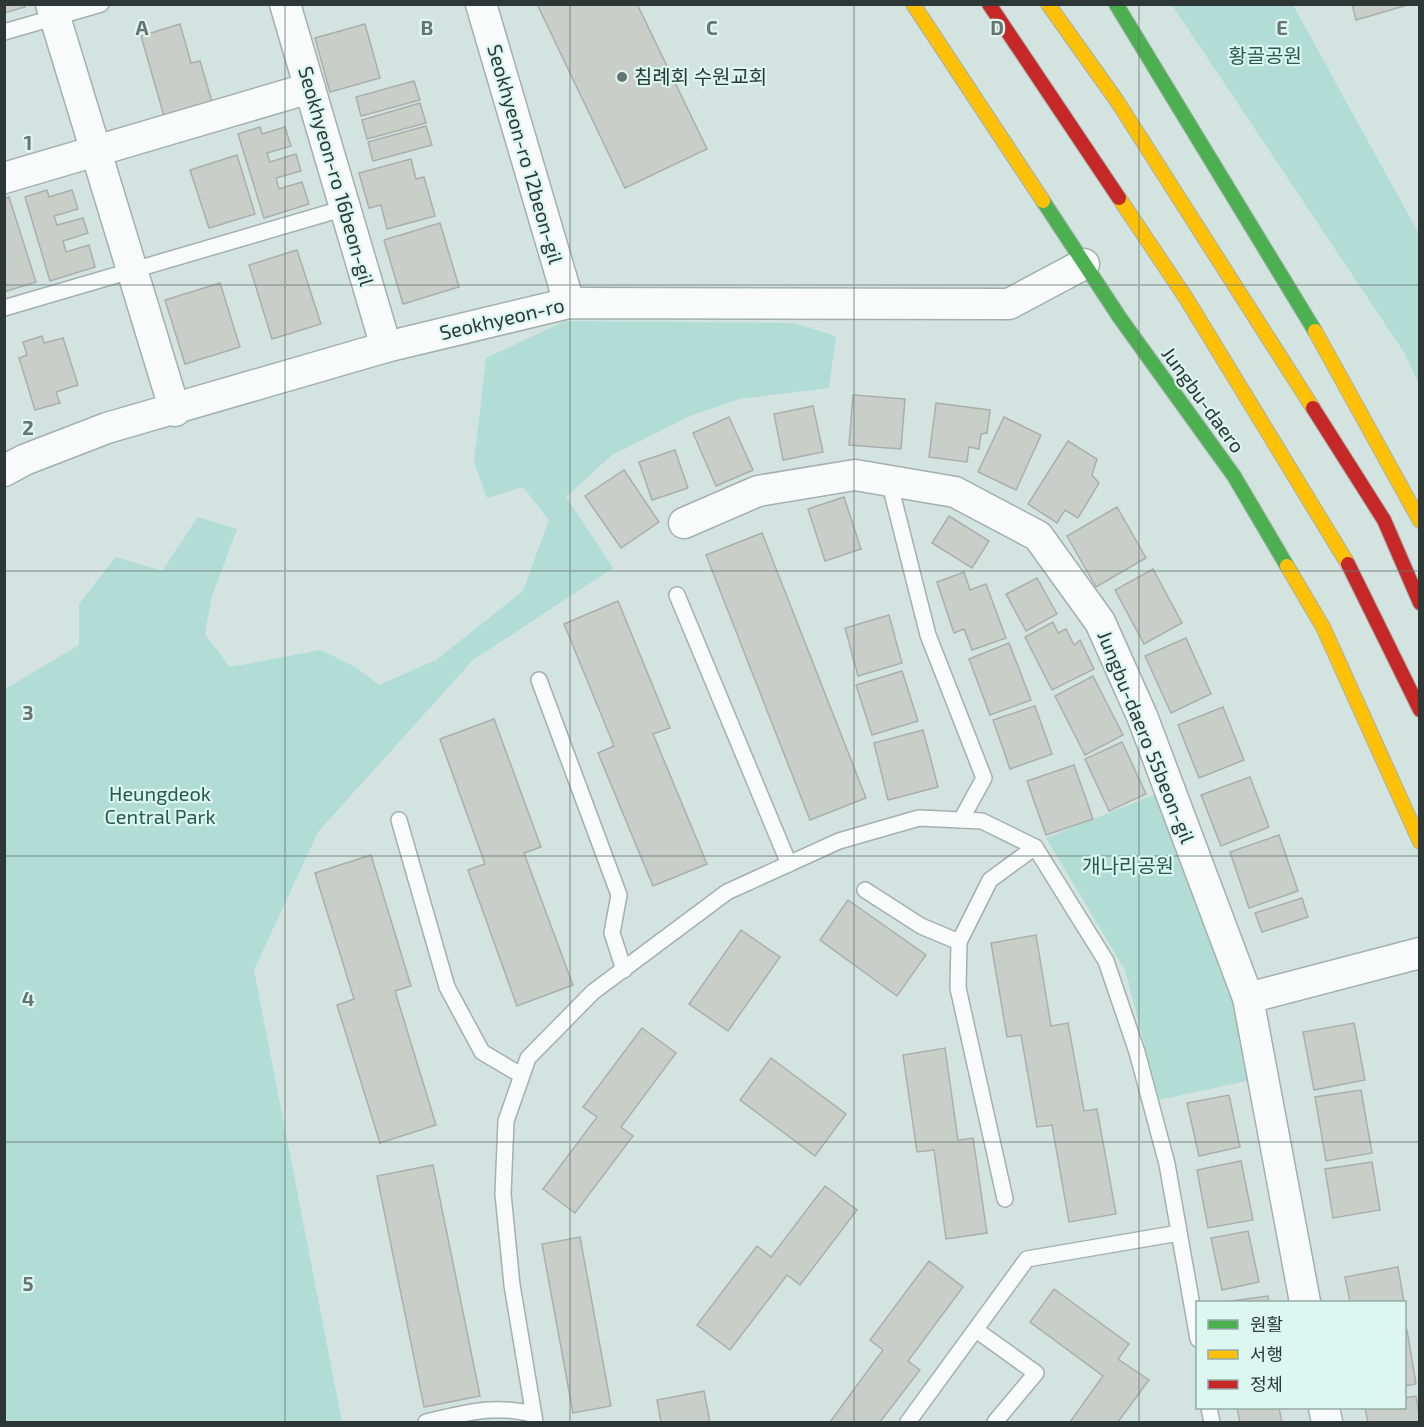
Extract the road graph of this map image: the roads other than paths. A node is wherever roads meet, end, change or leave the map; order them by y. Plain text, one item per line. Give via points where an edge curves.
1 (100, 4) edge
2 (285, 4) edge
3 (481, 4) edge
4 (914, 4) edge
5 (989, 4) edge
6 (1048, 4) edge
7 (1116, 4) edge
8 (53, 11) edge
9 (4, 32) edge
10 (310, 88) junction
11 (96, 151) junction
12 (4, 178) edge
13 (345, 208) junction
14 (1084, 264) junction
15 (132, 271) junction
16 (569, 303) junction
17 (4, 308) edge
18 (386, 347) junction
19 (175, 411) junction
20 (4, 471) edge
21 (889, 481) junction
22 (1419, 521) edge
23 (684, 523) dead end
24 (677, 595) dead end
25 (1419, 603) edge
26 (539, 680) dead end
27 (1419, 710) edge
28 (399, 820) dead end
29 (961, 820) junction
30 (1419, 842) edge
31 (1035, 847) junction
32 (789, 864) junction
33 (865, 890) dead end
34 (959, 942) junction
35 (1419, 953) edge
36 (624, 970) junction
37 (1248, 998) junction
38 (521, 1075) junction
39 (1005, 1199) dead end
40 (1179, 1233) junction
41 (1305, 1301) edge
42 (976, 1330) junction
43 (1196, 1333) edge
44 (534, 1418) edge
45 (426, 1422) edge
46 (908, 1422) edge
47 (995, 1422) edge

1 - 8 lane
2 - 10 street, Seokhyeon-ro 16beon-gil
3 - 16 street, Seokhyeon-ro 12beon-gil
4 - 14 main road, Jungbu-daero
5 - 27 main road via 1186,298 1339,546
6 - 25 main road via 1117,101 1384,520
7 - 22 main road via 1291,288
8 - 9 lane
8 - 11 street
10 - 11 street
10 - 13 street, Seokhyeon-ro 16beon-gil
11 - 12 street
11 - 15 street
13 - 15 lane
13 - 18 street, Seokhyeon-ro 16beon-gil
14 - 16 street, Seokhyeon-ro via 1009,304
14 - 30 main road, Jungbu-daero via 1234,476 1323,627
15 - 17 lane
15 - 19 street
16 - 18 street, Seokhyeon-ro
18 - 19 street, Seokhyeon-ro
19 - 20 street, Seokhyeon-ro via 107,428
21 - 23 street, Jungbu-daero 55beon-gil via 855,475 758,491
21 - 29 lane via 928,635 984,778
21 - 37 street, Jungbu-daero 55beon-gil via 955,492 1038,536 1100,622 1142,716
24 - 32 lane
26 - 36 lane via 619,895 612,933
28 - 38 lane via 447,987 482,1052
29 - 31 lane via 982,821
29 - 32 lane via 919,818 839,841
31 - 34 lane via 990,880
31 - 40 lane via 1106,961 1137,1052 1167,1164
32 - 36 lane via 727,892
33 - 34 lane via 921,926
34 - 39 lane via 958,988
35 - 37 street
36 - 38 lane via 593,992 528,1058
37 - 41 street, Jungbu-daero 55beon-gil
38 - 44 lane via 506,1121 503,1194 512,1285
40 - 42 lane via 1027,1258
40 - 43 lane
42 - 46 lane
42 - 47 lane via 1036,1372
44 - 45 lane via 507,1408 472,1411

